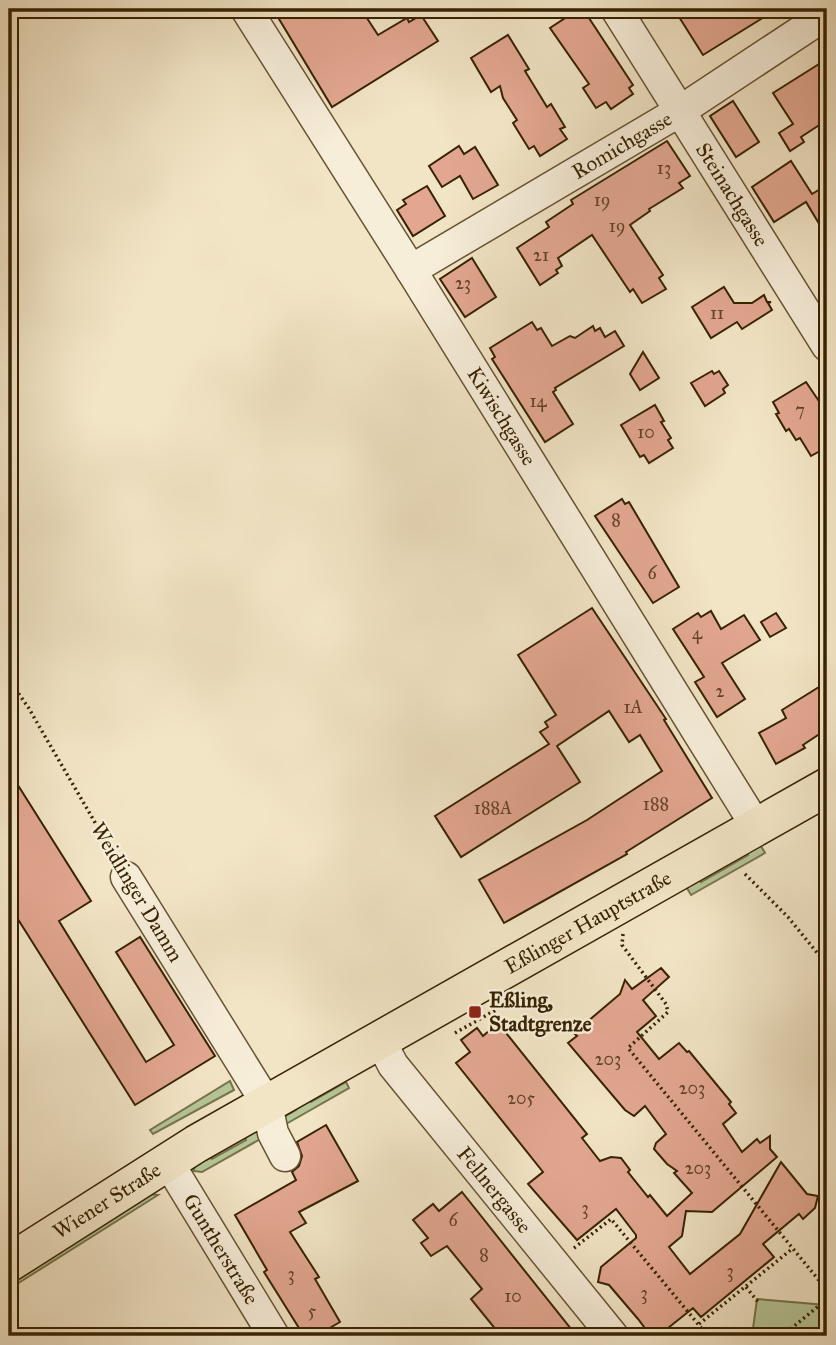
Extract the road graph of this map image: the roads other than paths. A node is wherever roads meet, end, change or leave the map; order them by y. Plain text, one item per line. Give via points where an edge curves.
1 (246, 9) edge
2 (616, 9) edge
3 (827, 14) edge
4 (680, 111) junction
5 (411, 270) junction
6 (827, 346) edge
7 (827, 787) edge
8 (756, 826) junction
9 (127, 877) road end
10 (380, 1040) junction
11 (267, 1104) junction
12 (285, 1156) dead end
13 (169, 1162) junction
14 (9, 1263) edge
15 (274, 1336) edge
16 (613, 1336) edge

1 - 5 street, Kiwischgasse
2 - 4 street, Steinachgasse
3 - 4 street, Romichgasse
4 - 5 street, Romichgasse
4 - 6 street, Steinachgasse
5 - 8 street, Kiwischgasse
7 - 8 main road, Eßlinger Hauptstraße
8 - 10 main road, Eßlinger Hauptstraße
9 - 11 street, Weidlinger Damm
10 - 11 main road, Eßlinger Hauptstraße
10 - 16 street, Fellnergasse via 393,1065
11 - 12 street, Weidlinger Damm via 273,1133
11 - 13 main road, Eßlinger Hauptstraße
13 - 14 main road, Wiener Straße
13 - 15 street, Guntherstraße

